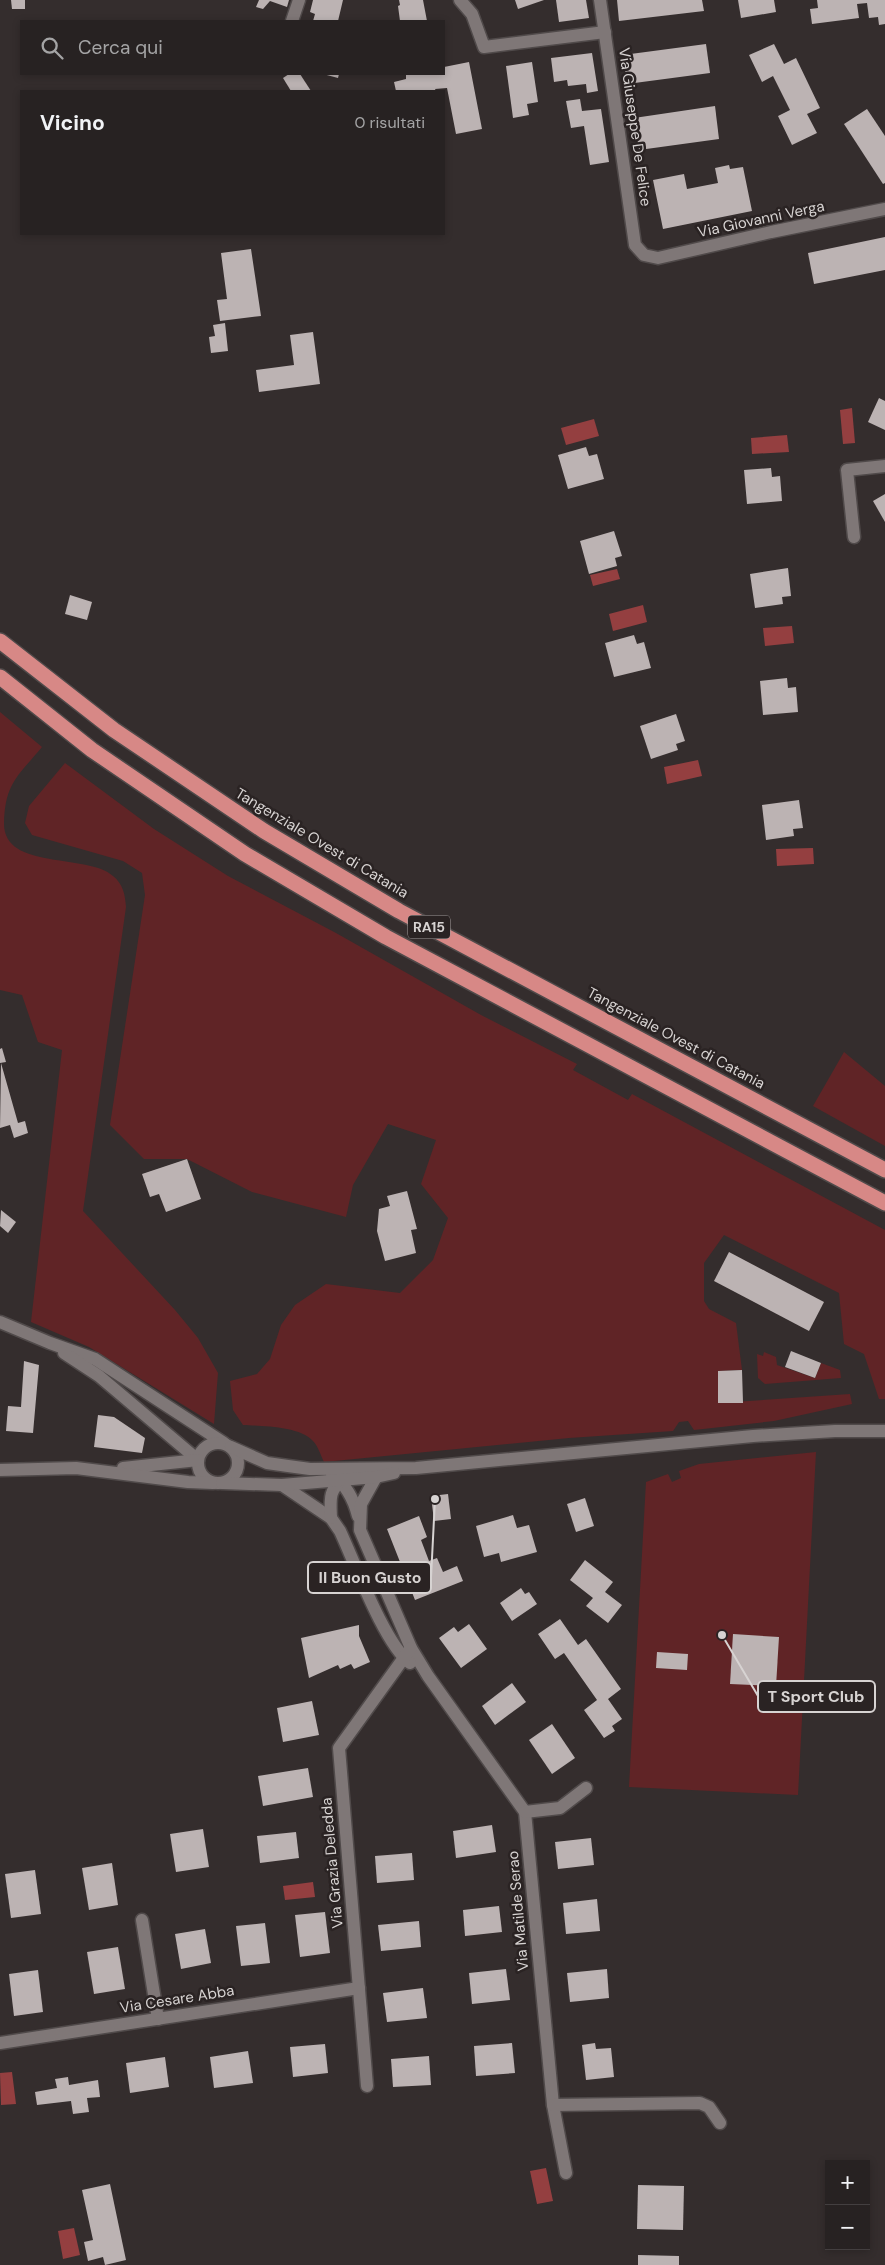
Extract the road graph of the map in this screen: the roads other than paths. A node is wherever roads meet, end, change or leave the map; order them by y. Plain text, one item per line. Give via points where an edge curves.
1 (299, 0) edge
2 (460, 0) edge
3 (600, 0) edge
4 (292, 20) edge
5 (605, 32) junction
6 (885, 209) edge
7 (644, 255) joint
8 (885, 466) edge
9 (854, 537) dead end
10 (0, 641) edge
11 (0, 677) edge
12 (885, 1170) edge
13 (885, 1202) edge
14 (0, 1322) edge
15 (50, 1343) junction
16 (885, 1431) edge
17 (170, 1436) junction
18 (227, 1445) junction
19 (198, 1460) junction
20 (162, 1464) junction
21 (324, 1468) junction
22 (353, 1468) junction
23 (416, 1468) junction
24 (0, 1470) edge
25 (100, 1470) junction
26 (376, 1477) junction
27 (340, 1480) junction
28 (218, 1483) junction
29 (282, 1485) junction
30 (331, 1518) junction
31 (360, 1521) junction
32 (407, 1653) junction
33 (586, 1788) dead end
34 (525, 1812) junction
35 (142, 1920) dead end
36 (359, 1988) junction
37 (158, 2019) junction
38 (0, 2043) edge
39 (367, 2086) dead end
40 (553, 2105) junction
41 (720, 2123) dead end
42 (566, 2173) dead end

1 - 4 street
2 - 5 street via 472,14 484,47
3 - 5 street, Via Giuseppe De Felice
5 - 7 street, Via Giuseppe De Felice via 635,245
6 - 7 street, Via Giovanni Verga via 658,258
8 - 9 street via 847,470
10 - 12 highway, Tangenziale Ovest di Catania / RA15 via 114,730 264,831 400,911
11 - 13 highway, RA15 via 92,750 245,854 386,937
14 - 15 street
15 - 17 street via 99,1376
15 - 18 street via 94,1359
16 - 23 street via 754,1436
17 - 19 street
17 - 20 street via 171,1449
18 - 19 street via 212,1443
18 - 21 street via 267,1463
18 - 28 street via 238,1459 238,1468 230,1479
19 - 20 street
19 - 28 street via 202,1476
20 - 25 street
21 - 22 street
21 - 27 street
22 - 23 street
22 - 27 street
23 - 26 street
24 - 25 street
25 - 28 street
26 - 27 street
26 - 31 street via 361,1504
27 - 29 street
27 - 30 street via 330,1495
27 - 31 street
28 - 29 street
29 - 30 street
30 - 32 street via 387,1634
31 - 32 street via 360,1530
32 - 34 street via 428,1676
32 - 36 street, Via Grazia Deledda via 338,1748
33 - 34 street via 560,1808
34 - 40 street, Via Matilde Serao
35 - 37 street
36 - 37 street, Via Cesare Abba
36 - 39 street, Via Grazia Deledda
37 - 38 street, Via Cesare Abba
40 - 41 street via 700,2102 709,2107
40 - 42 street, Via Matilde Serao

